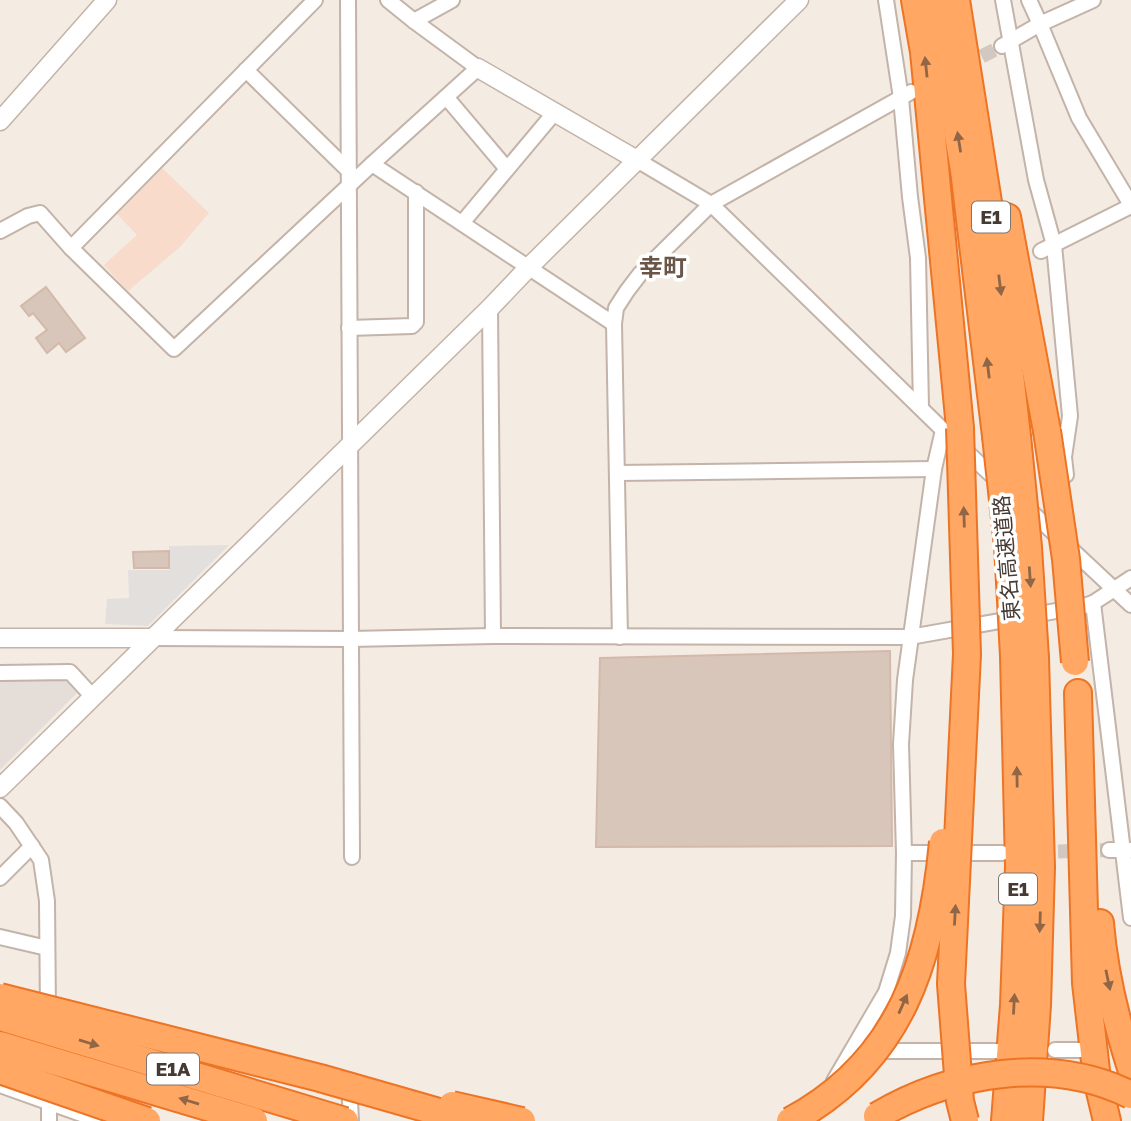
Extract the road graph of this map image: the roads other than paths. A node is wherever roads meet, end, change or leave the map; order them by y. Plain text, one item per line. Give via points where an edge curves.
1 (107, 0) edge
2 (315, 0) edge
3 (348, 0) edge
4 (388, 0) edge
5 (452, 0) edge
6 (799, 0) edge
7 (886, 0) edge
8 (915, 0) edge
9 (935, 0) edge
10 (958, 0) edge
11 (1003, 0) edge
12 (1028, 0) edge
13 (1093, 0) edge
14 (414, 21) junction
15 (1040, 24) junction
16 (1006, 43) junction
17 (478, 68) junction
18 (246, 70) junction
19 (906, 95) junction
20 (447, 98) junction
21 (555, 112) junction
22 (0, 121) edge
23 (637, 160) junction
24 (372, 164) junction
25 (507, 169) junction
26 (349, 171) junction
27 (348, 187) junction
28 (416, 192) junction
29 (711, 204) junction
30 (1131, 205) edge
31 (462, 223) junction
32 (0, 231) edge
33 (71, 248) junction
34 (1048, 248) junction
35 (528, 267) junction
36 (490, 307) junction
37 (935, 308) dead end
38 (920, 315) junction
39 (614, 324) junction
40 (349, 328) junction
41 (921, 408) junction
42 (952, 429) junction
43 (1007, 436) junction
44 (351, 445) junction
45 (934, 469) junction
46 (618, 473) junction
47 (1075, 552) junction
48 (965, 561) junction
49 (1131, 578) edge
50 (1114, 589) junction
51 (1093, 603) junction
52 (1131, 605) edge
53 (493, 636) junction
54 (620, 636) junction
55 (910, 637) junction
56 (0, 638) edge
57 (153, 638) junction
58 (350, 639) junction
59 (1025, 657) junction
60 (0, 673) edge
61 (1078, 693) junction
62 (93, 697) junction
63 (0, 788) edge
64 (0, 806) edge
65 (32, 846) junction
66 (1121, 850) edge
67 (904, 853) junction
68 (1002, 853) dead end
69 (352, 857) dead end
70 (0, 878) edge
71 (1131, 918) edge
72 (0, 937) edge
73 (47, 948) junction
74 (0, 987) edge
75 (0, 997) edge
76 (48, 999) junction
77 (0, 1017) edge
78 (0, 1045) edge
79 (1055, 1050) dead end
80 (1081, 1050) dead end
81 (852, 1051) junction
82 (999, 1051) dead end
83 (1131, 1068) edge
84 (0, 1070) edge
85 (349, 1076) junction
86 (320, 1078) junction
87 (0, 1085) edge
88 (1131, 1095) edge
89 (49, 1102) junction
90 (872, 1118) edge
91 (49, 1121) edge
92 (101, 1121) edge
93 (147, 1121) edge
94 (254, 1121) edge
95 (345, 1121) edge
96 (351, 1121) edge
97 (471, 1121) edge
98 (512, 1121) edge
99 (522, 1121) edge
100 (790, 1121) edge
101 (800, 1121) edge
102 (965, 1121) edge
103 (1005, 1121) edge
104 (1029, 1121) edge
105 (1107, 1121) edge

1 - 22 street
2 - 18 street
3 - 26 street
4 - 14 street
5 - 14 street
6 - 23 street
7 - 19 street
42 -> 8 highway via 924,52
43 -> 9 highway, 東名高速道路 / E1
10 -> 43 highway, 東名高速道路 / E1 via 995,247
10 - 61 highway, bridge via 1013,243 1047,431 1066,559
11 - 16 street
12 - 15 street
13 - 15 street
14 - 17 street
15 - 16 street
15 - 30 street via 1079,118
16 - 34 street
17 - 20 street
17 - 21 street
18 - 26 street
18 - 33 street
19 - 29 street
19 - 38 street
20 - 24 street
20 - 25 street
21 - 23 street
21 - 25 street
23 - 29 street
23 - 35 street
24 - 27 street
24 - 28 street
25 - 31 street
26 - 27 street
27 - 33 street via 174,349
27 - 40 street
28 - 31 street
28 - 40 street via 416,323
29 - 39 street via 634,283 616,308
29 - 41 street
30 - 34 street
31 - 35 street
32 - 33 street via 40,214
34 - 47 street via 1070,416 1064,457
35 - 36 street
35 - 39 street
36 - 44 street
36 - 53 street
37 - 38 street
38 - 41 street
39 - 46 street
40 - 44 street
41 - 42 street
42 - 45 street
42 - 47 street
48 -> 42 highway, bridge
43 - 59 highway, 東名高速道路 / E1, bridge via 1028,547
44 - 57 street
44 - 58 street
45 - 46 street
45 - 55 street
46 - 54 street
47 - 50 street
100 -> 48 highway, bridge via 830,1096 883,1043 920,963 941,859
102 -> 48 highway, bridge via 951,984 967,654
49 - 50 street
50 - 51 street
50 - 52 street
51 - 55 street
51 - 66 street
53 - 54 street
53 - 58 street
54 - 55 street
55 - 67 street via 901,744
56 - 57 street
57 - 58 street
57 - 62 street
58 - 69 street
103 -> 59 highway, 東名高速道路 / E1 via 1014,1005
59 -> 104 highway, 東名高速道路 / E1 via 1041,867
60 - 62 street via 69,672
61 -> 83 highway via 1103,955
61 - 105 highway via 1086,983 1097,1079
62 - 63 street
64 - 65 street
65 - 70 street
65 - 73 street via 41,860
66 - 71 street
67 - 68 street
67 - 81 street via 898,953 886,992
72 - 73 street
73 - 76 street
74 - 76 street
75 - 86 highway, bridge
76 - 85 street
76 - 89 street
77 -> 95 highway, E1A, bridge
94 -> 78 highway, E1A, bridge
79 - 80 street
81 - 82 street
81 - 101 street via 815,1109
84 - 93 highway, bridge
85 - 96 street
85 - 98 street
86 - 97 highway, bridge
86 - 99 highway, bridge
87 - 89 street
88 - 90 highway, bridge via 1081,1078 998,1073 935,1088
89 - 91 street
89 - 92 street

